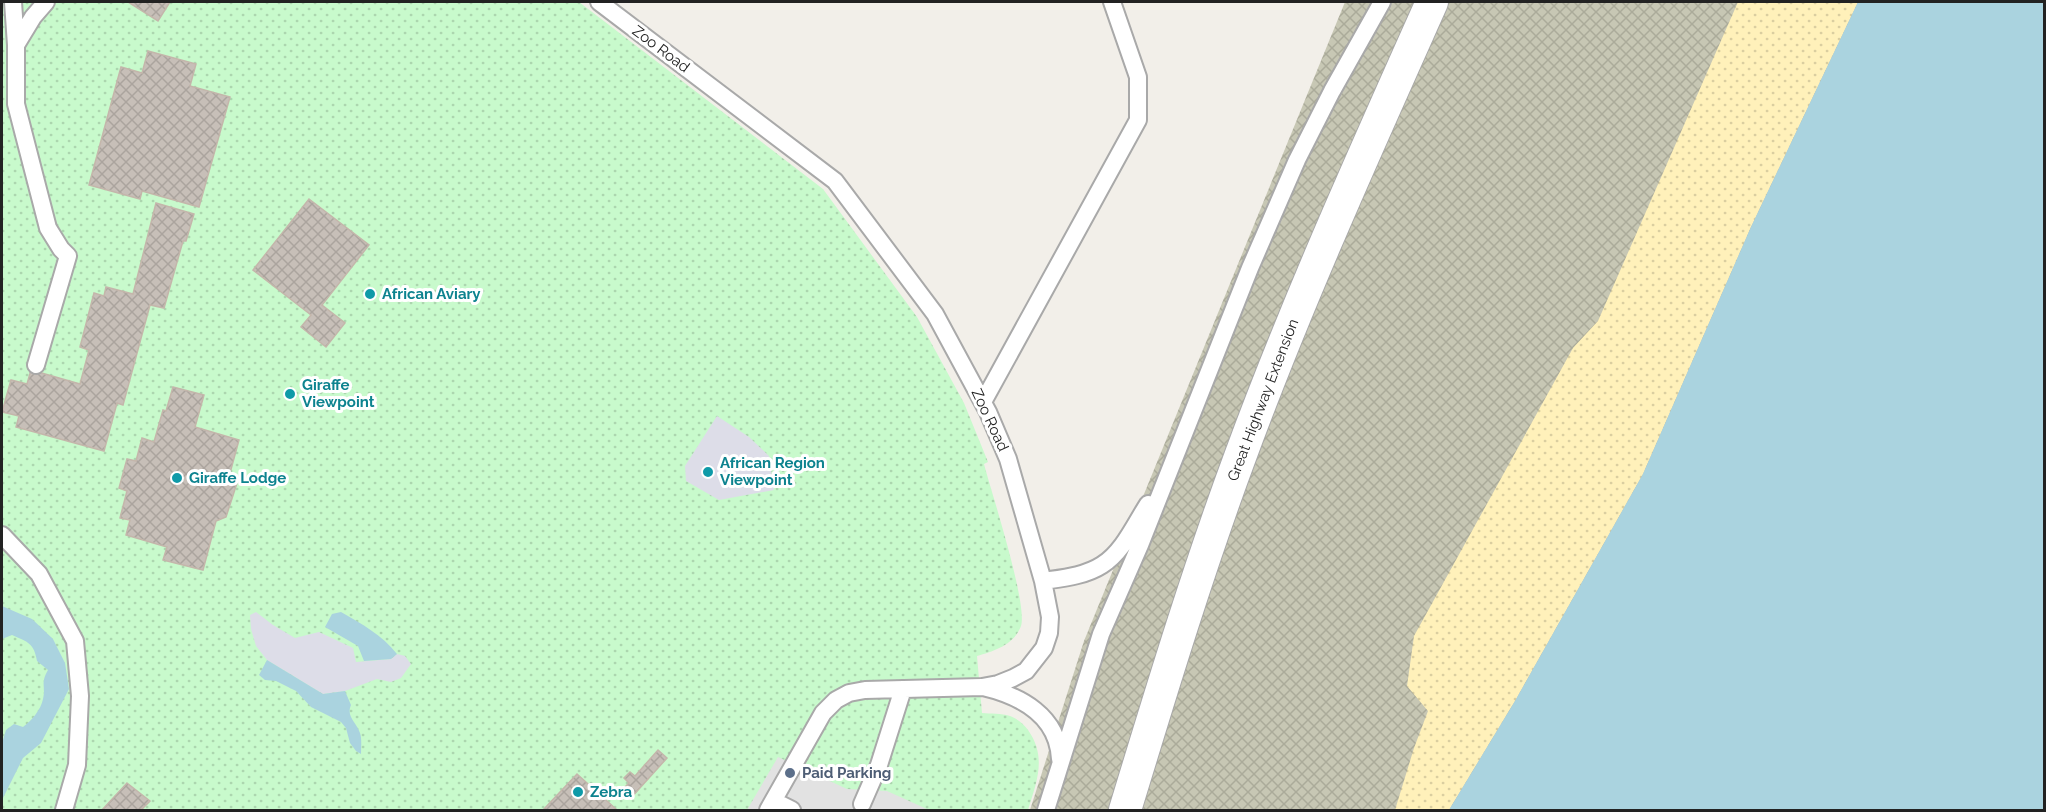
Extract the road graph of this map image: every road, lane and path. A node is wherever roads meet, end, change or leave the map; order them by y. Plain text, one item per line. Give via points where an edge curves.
1 (13, 2) edge
2 (46, 2) edge
3 (599, 2) edge
4 (1112, 2) edge
5 (1382, 2) edge
6 (1432, 2) edge
7 (15, 45) junction
8 (36, 365) dead end
9 (983, 402) junction
10 (1167, 476) junction
11 (2, 534) edge
12 (1043, 581) junction
13 (982, 687) junction
14 (903, 689) junction
15 (1057, 775) junction
16 (862, 804) dead end
17 (771, 806) edge
18 (64, 810) edge
19 (792, 810) edge
20 (1046, 810) edge
21 (1125, 810) edge

1 - 7 lane
2 - 7 lane
3 - 9 lane, Zoo Road via 834,181 924,298
4 - 9 lane via 1138,77 1138,120
5 - 10 lane via 1297,160
6 - 21 street, Great Highway Extension via 1326,243 1243,449 1170,662
7 - 8 lane via 16,104 48,228 68,256
9 - 12 lane, Zoo Road via 1008,459
10 - 12 lane via 1104,564
10 - 15 lane via 1101,634
11 - 18 lane via 39,574 75,641 80,696 77,765
12 - 13 lane, Zoo Road via 1050,617 1044,648 1026,671
13 - 14 lane, Zoo Road
13 - 15 lane via 1026,703 1039,712 1059,747
14 - 16 lane
14 - 17 lane, Zoo Road via 865,690 836,700 811,732
15 - 20 lane
17 - 19 lane

